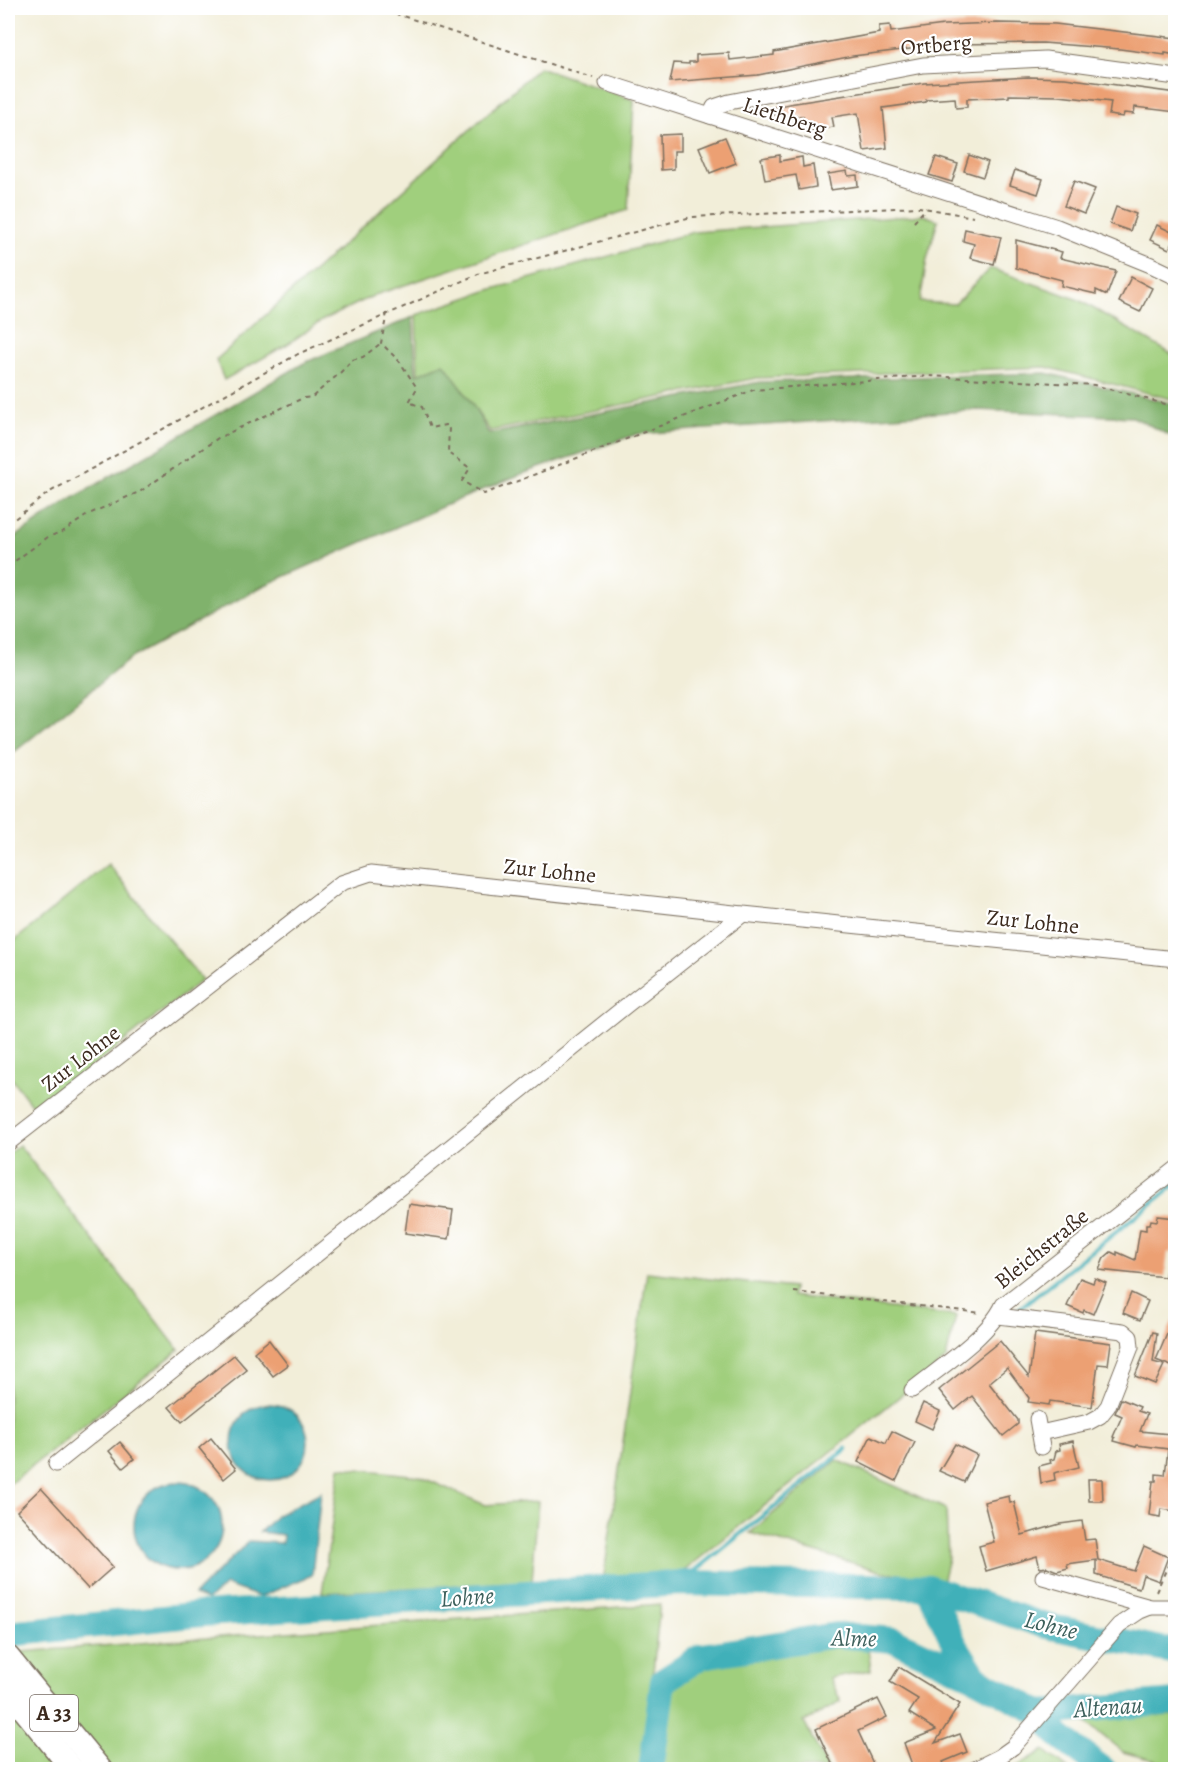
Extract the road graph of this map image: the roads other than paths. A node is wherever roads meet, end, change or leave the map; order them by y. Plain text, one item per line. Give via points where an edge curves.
1 (1176, 77) edge
2 (607, 83) road end
3 (710, 116) junction
4 (1176, 277) edge
5 (743, 914) junction
6 (1176, 958) edge
7 (8, 1143) edge
8 (1176, 1169) edge
9 (998, 1316) junction
10 (912, 1390) dead end
11 (1039, 1433) dead end
12 (56, 1464) dead end
13 (1043, 1577) dead end
14 (1150, 1607) junction
15 (1176, 1608) edge
16 (8, 1657) edge
17 (8, 1689) edge
18 (73, 1770) edge
19 (101, 1770) edge
20 (973, 1770) edge

1 - 3 street, Ortberg via 1045,59 923,65 729,102 714,107
2 - 3 street, Liethberg
3 - 4 street, Liethberg via 1058,227
5 - 6 street, Zur Lohne
5 - 7 street, Zur Lohne via 371,873 354,878 341,883
5 - 12 street
8 - 9 street, Bleichstraße via 1003,1305
9 - 10 street, Bleichstraße
9 - 11 street via 1123,1331 1130,1337 1124,1367 1100,1416
13 - 14 street
14 - 15 street
14 - 20 street via 1119,1625 1013,1747
16 - 19 highway, A 33
17 - 18 highway, A 33

